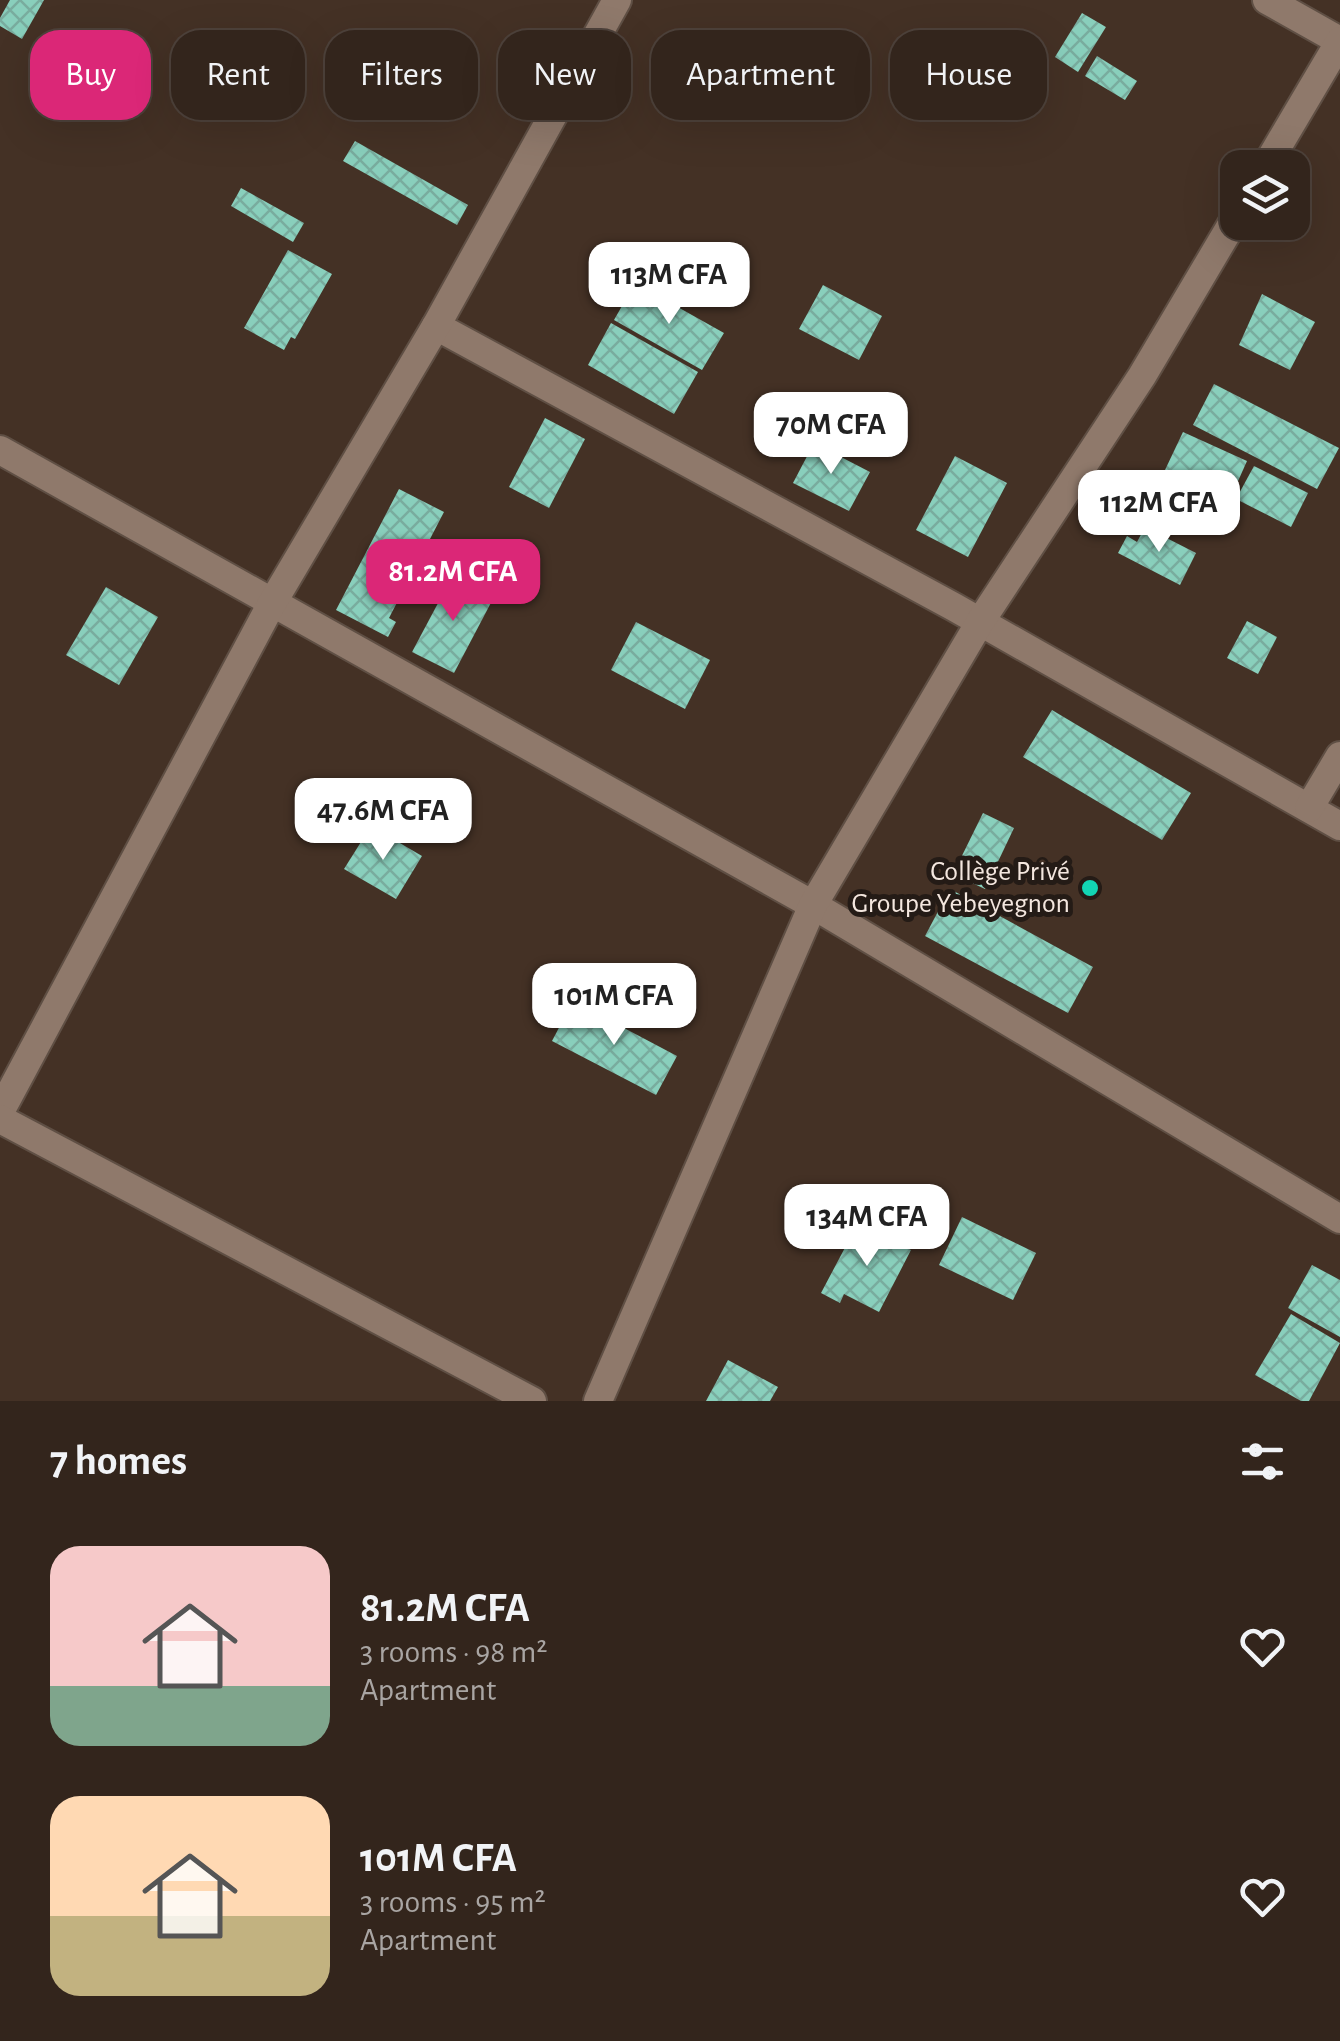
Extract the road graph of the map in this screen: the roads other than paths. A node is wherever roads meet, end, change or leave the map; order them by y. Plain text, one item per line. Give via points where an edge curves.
1 (617, 0) edge
2 (1267, 0) edge
3 (1340, 41) edge
4 (1276, 150) edge
5 (1223, 240) edge
6 (436, 326) junction
7 (0, 450) edge
8 (271, 604) junction
9 (980, 622) junction
10 (1340, 756) edge
11 (1310, 808) junction
12 (1340, 826) edge
13 (813, 905) junction
14 (0, 1116) edge
15 (1340, 1219) edge
16 (532, 1401) edge
17 (598, 1401) edge

1 - 6 street
2 - 3 street
3 - 4 street
5 - 9 street
6 - 8 street
6 - 9 street
7 - 8 street
8 - 13 street
8 - 14 street
9 - 11 street
9 - 13 street
10 - 11 street
11 - 12 street
13 - 15 street
13 - 17 street
14 - 16 street

